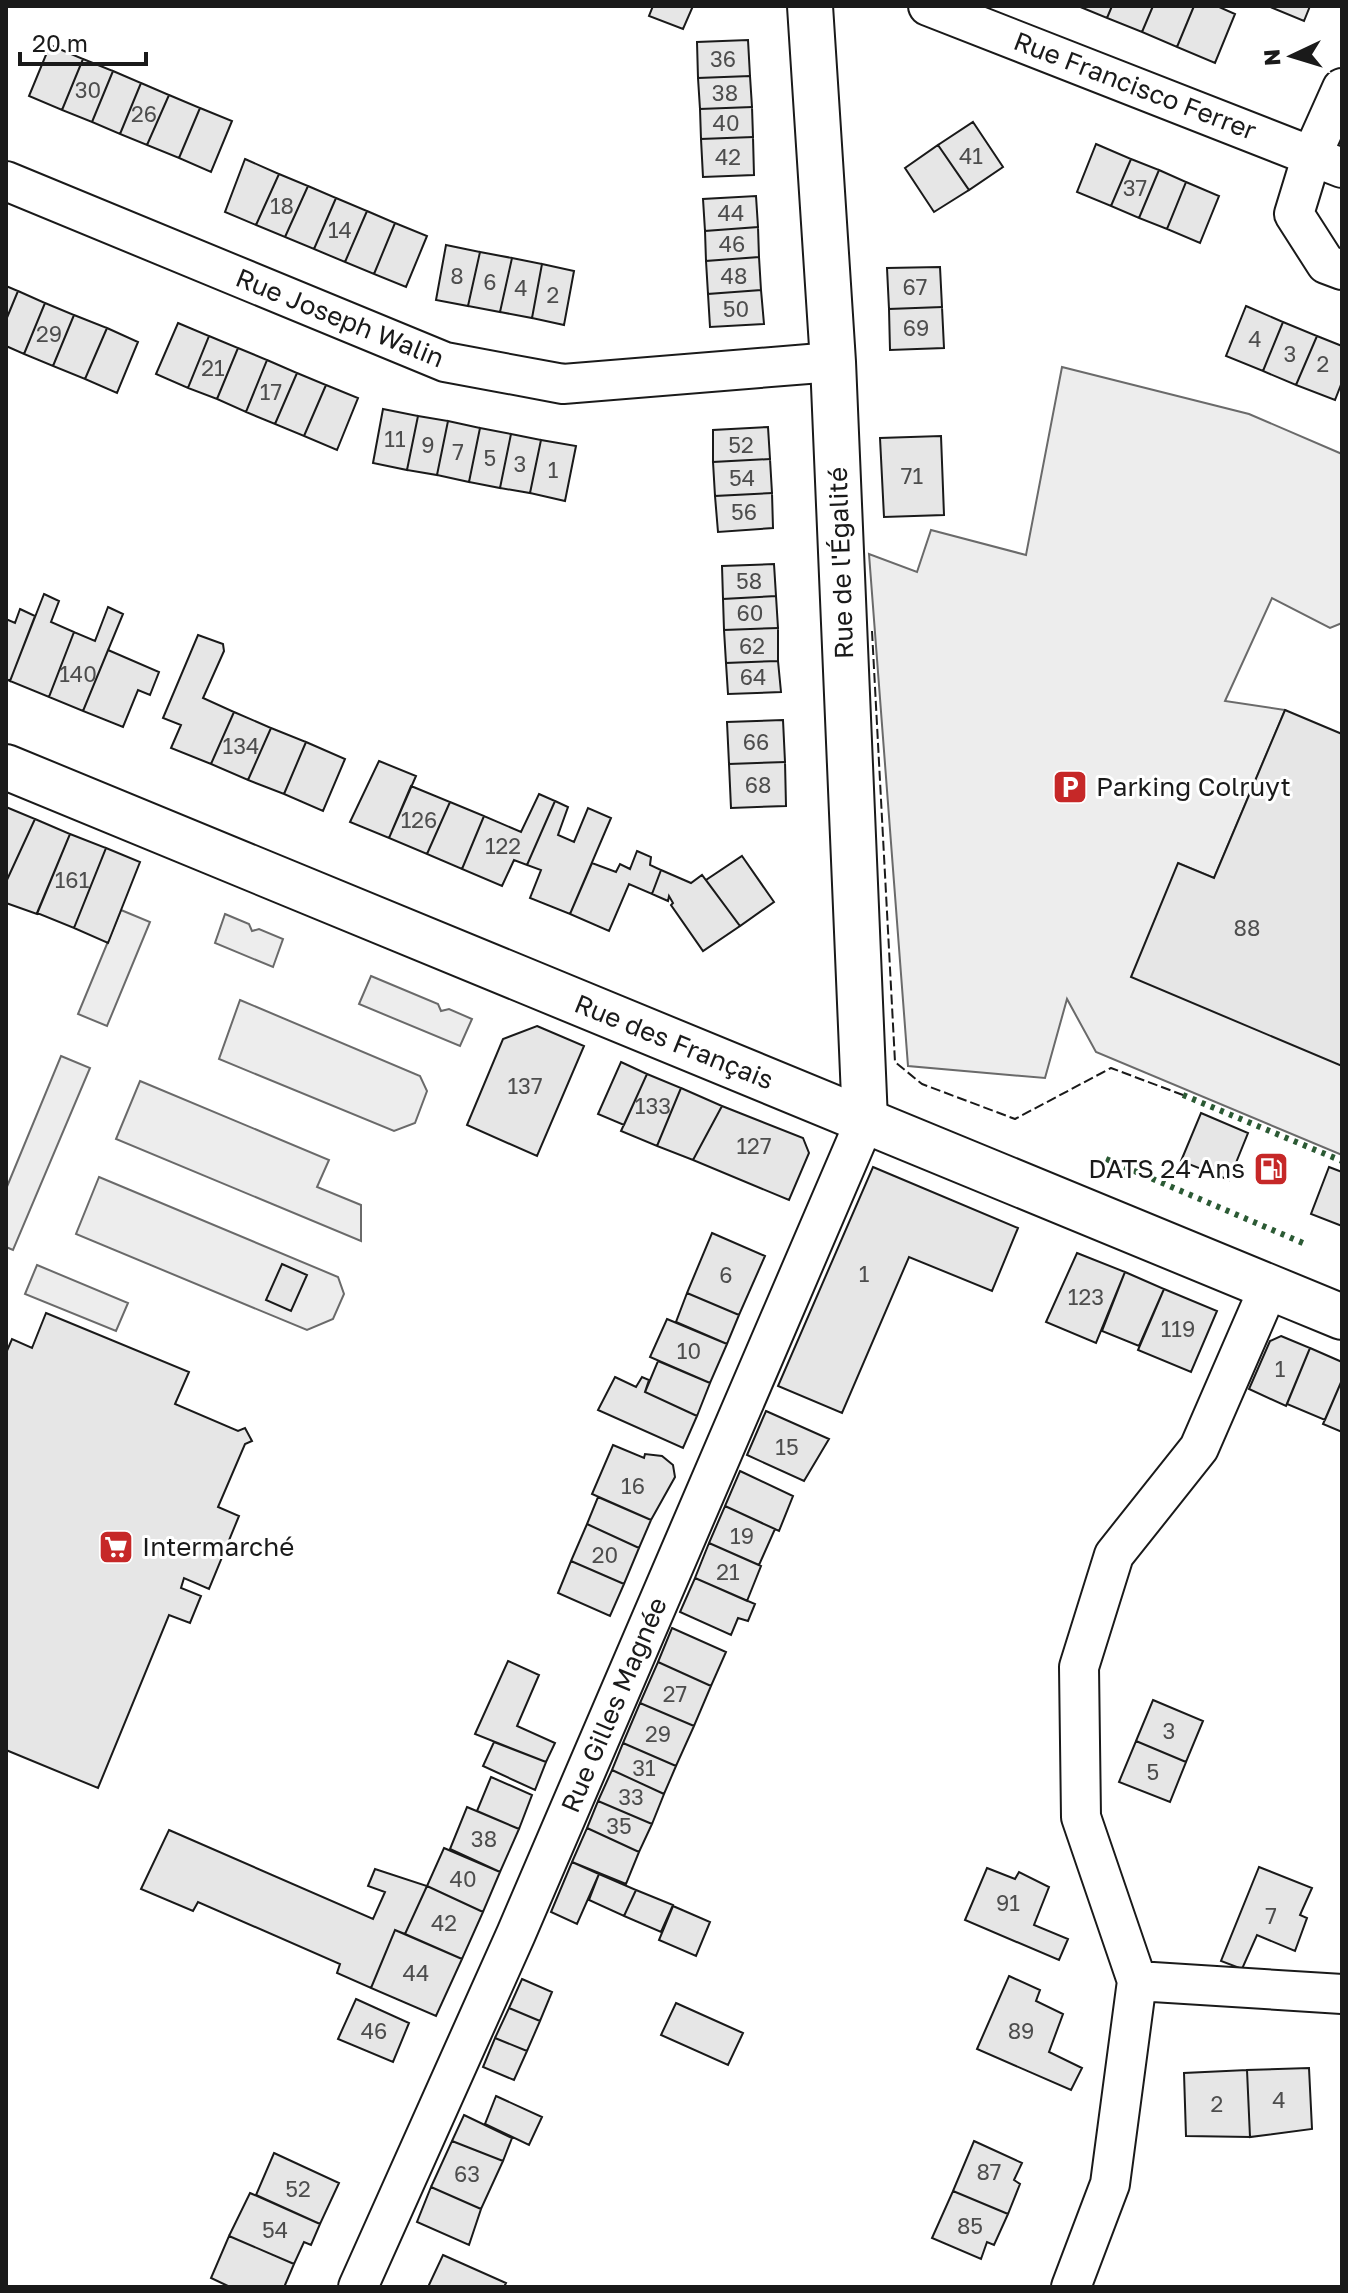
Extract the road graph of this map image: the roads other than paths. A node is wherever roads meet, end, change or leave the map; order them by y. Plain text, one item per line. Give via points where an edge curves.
1 (810, 6) edge
2 (928, 6) edge
3 (1342, 88) edge
4 (1327, 161) edge
5 (6, 181) edge
6 (1342, 270) edge
7 (833, 362) junction
8 (6, 767) edge
9 (865, 1121) junction
10 (1269, 1287) junction
11 (1342, 1317) edge
12 (1137, 1981) junction
13 (1342, 1994) edge
14 (358, 2287) edge
15 (1071, 2287) edge

1 - 7 main road, Rue de l'Égalité
2 - 4 street, Rue Francisco Ferrer
3 - 4 street
4 - 6 street via 1294,214 1326,264
5 - 7 street, Rue Joseph Walin via 445,362 563,384
7 - 9 main road, Rue de l'Égalité
8 - 9 main road, Rue des Français
9 - 10 main road, Rue des Français
9 - 14 street, Rue Gilles Magnée via 516,1934
10 - 11 main road, Rue des Français
10 - 12 street via 1199,1448 1114,1555 1079,1667 1081,1817
12 - 13 street
12 - 15 street via 1110,2184

